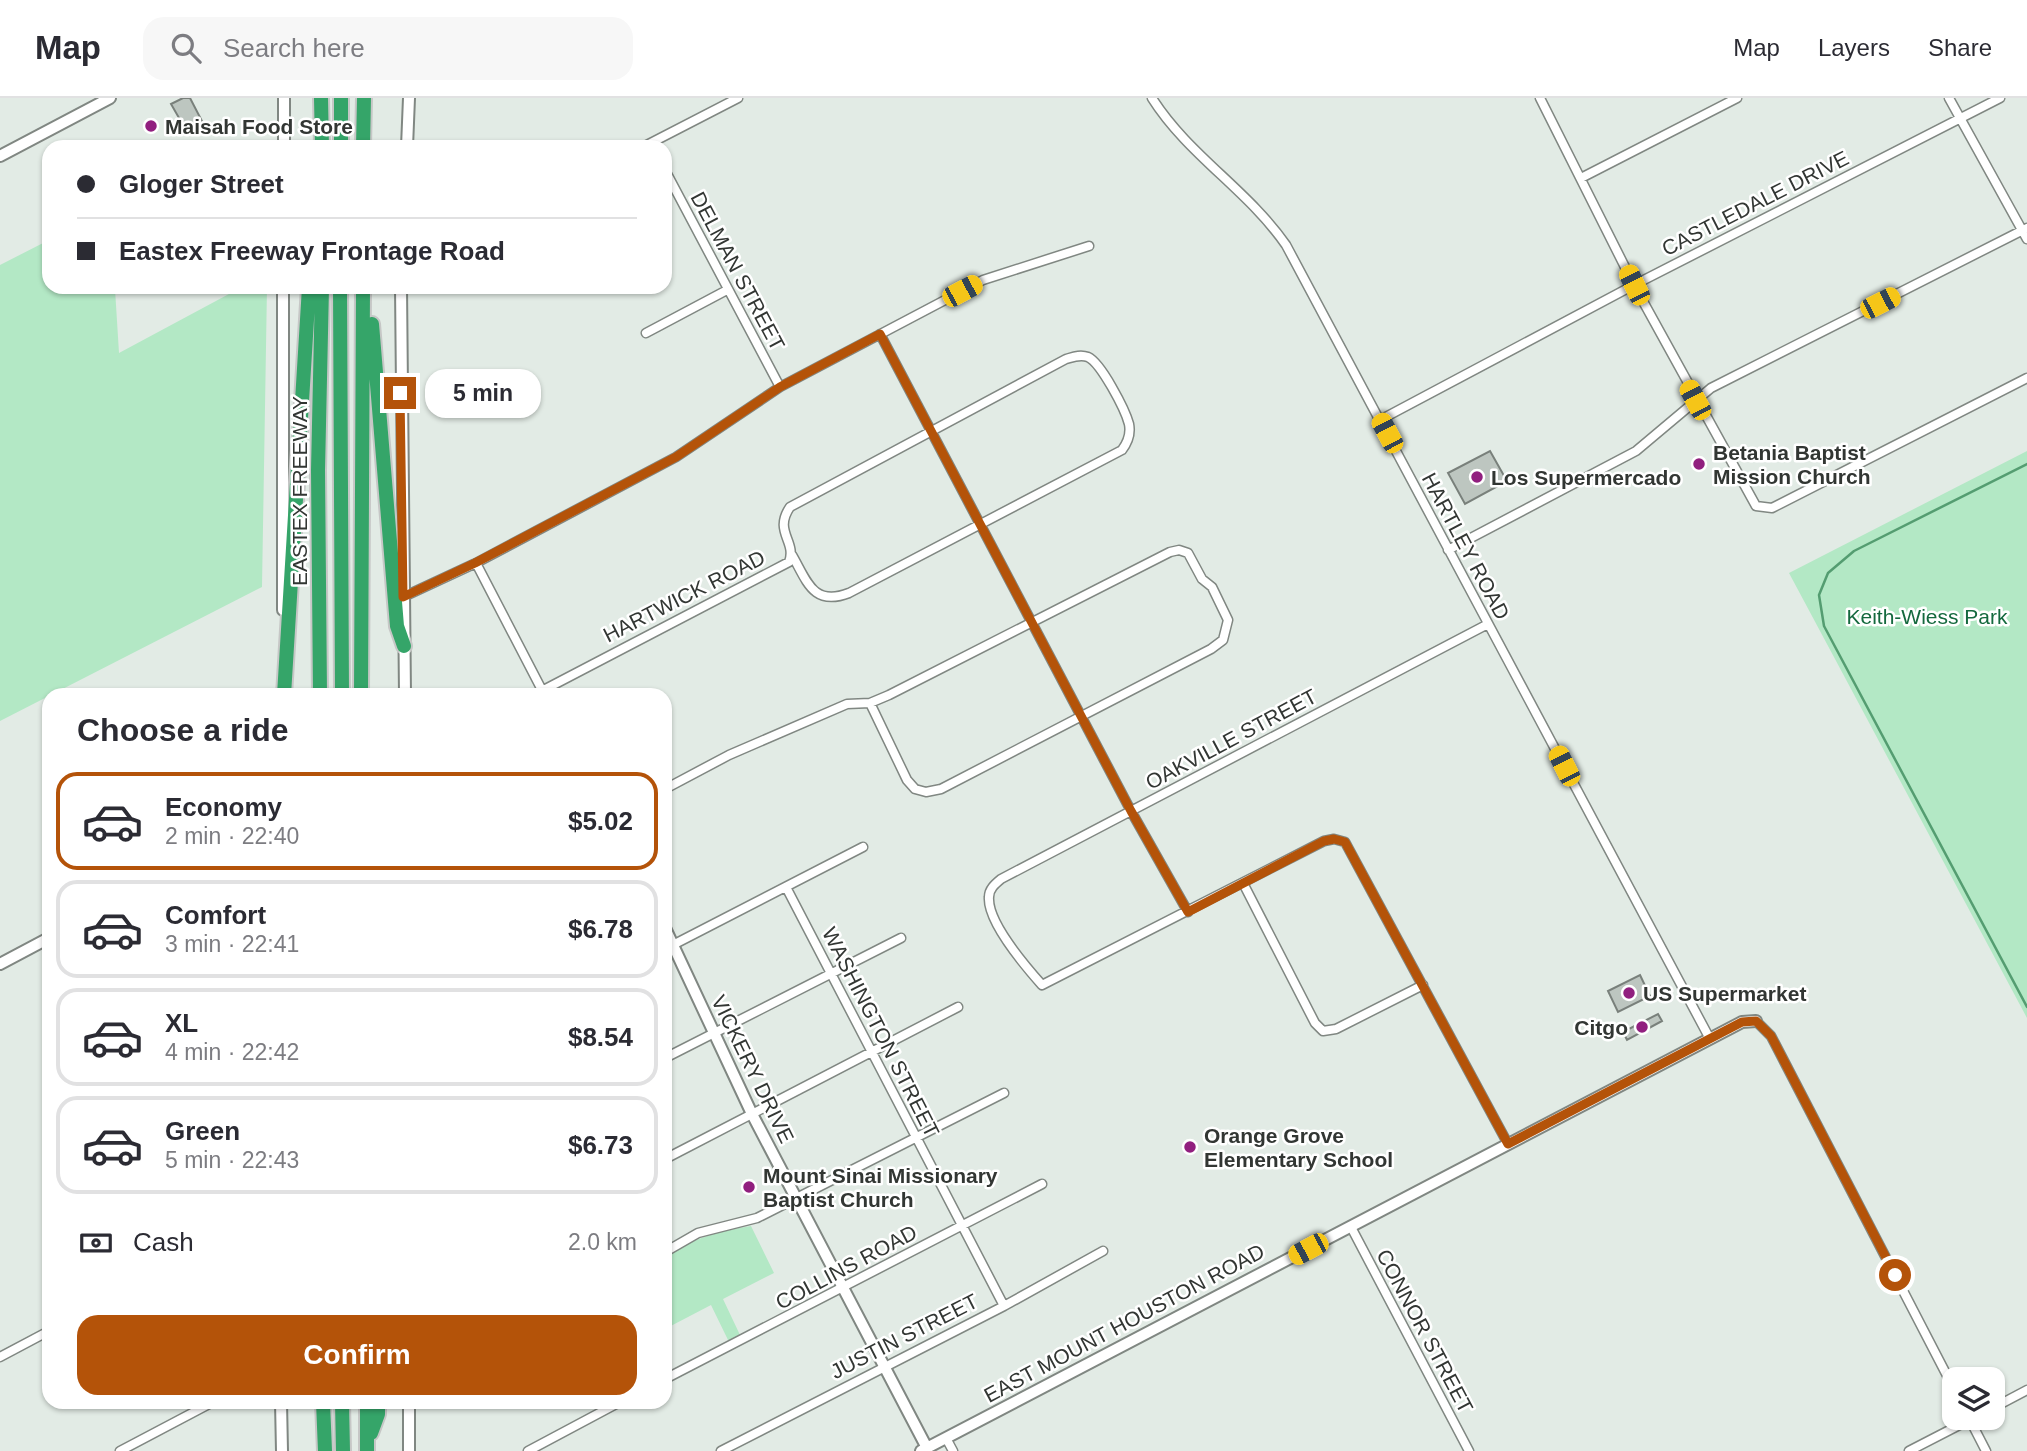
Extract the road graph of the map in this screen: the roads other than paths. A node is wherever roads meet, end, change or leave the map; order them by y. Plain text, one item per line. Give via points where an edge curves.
1 (110, 98) edge
2 (284, 98) edge
3 (321, 98) edge
4 (341, 98) edge
5 (363, 98) edge
6 (409, 98) edge
7 (738, 98) edge
8 (1152, 98) edge
9 (1540, 98) edge
10 (1737, 98) edge
11 (1949, 98) edge
12 (2000, 98) edge
13 (1960, 118) junction
14 (284, 140) edge
15 (322, 140) edge
16 (341, 140) edge
17 (363, 140) edge
18 (407, 140) edge
19 (660, 140) edge
20 (0, 156) edge
21 (1581, 178) junction
22 (672, 184) edge
23 (2026, 233) edge
24 (1089, 246) dead end
25 (1634, 285) junction
26 (727, 290) junction
27 (283, 294) edge
28 (309, 294) edge
29 (322, 294) edge
30 (340, 294) edge
31 (363, 294) edge
32 (370, 294) edge
33 (401, 294) edge
34 (646, 333) dead end
35 (880, 334) junction
36 (2027, 378) edge
37 (780, 387) junction
38 (1695, 400) junction
39 (1380, 419) junction
40 (932, 430) junction
41 (981, 525) junction
42 (1448, 550) junction
43 (792, 555) junction
44 (475, 563) junction
45 (403, 597) junction
46 (1032, 622) junction
47 (1488, 624) junction
48 (404, 646) junction
49 (284, 688) edge
50 (284, 688) edge
51 (320, 688) edge
52 (342, 688) edge
53 (360, 688) edge
54 (405, 688) edge
55 (538, 688) edge
56 (550, 688) edge
57 (870, 703) junction
58 (1082, 715) junction
59 (672, 785) edge
60 (1131, 811) junction
61 (863, 847) dead end
62 (1243, 884) junction
63 (786, 887) junction
64 (1188, 912) junction
65 (901, 938) dead end
66 (42, 942) edge
67 (672, 945) edge
68 (672, 953) edge
69 (0, 964) edge
70 (831, 973) junction
71 (1423, 985) junction
72 (958, 1007) dead end
73 (1756, 1021) joint
74 (712, 1034) junction
75 (1710, 1039) junction
76 (872, 1052) junction
77 (672, 1054) edge
78 (1004, 1093) dead end
79 (752, 1114) junction
80 (916, 1138) junction
81 (1508, 1144) junction
82 (672, 1155) edge
83 (1042, 1184) dead end
84 (797, 1199) junction
85 (962, 1226) junction
86 (1351, 1227) junction
87 (672, 1248) edge
88 (1103, 1251) dead end
89 (843, 1288) junction
90 (1004, 1306) junction
91 (42, 1335) edge
92 (0, 1357) edge
93 (884, 1367) junction
94 (1943, 1367) edge
95 (672, 1375) edge
96 (2027, 1390) edge
97 (2005, 1402) edge
98 (200, 1409) edge
99 (281, 1409) edge
100 (323, 1409) edge
101 (342, 1409) edge
102 (367, 1409) edge
103 (378, 1409) edge
104 (409, 1409) edge
105 (607, 1409) edge
106 (1948, 1430) edge
107 (1976, 1430) edge
108 (946, 1438) junction
109 (367, 1448) edge
110 (924, 1450) edge
111 (120, 1451) edge
112 (282, 1451) edge
113 (324, 1451) edge
114 (343, 1451) edge
115 (409, 1451) edge
116 (528, 1451) edge
117 (721, 1451) edge
118 (953, 1451) edge
119 (1469, 1451) edge
120 (1909, 1451) edge
121 (1986, 1451) edge

1 - 20 street
2 - 14 street
3 - 15 highway
4 - 16 highway
5 - 17 highway
6 - 18 street
7 - 19 street
8 - 39 street, HARTLEY ROAD via 1185,142 1278,234
9 - 21 street
10 - 21 street
11 - 13 street
12 - 13 street, CASTLEDALE DRIVE
13 - 23 street
13 - 25 street, CASTLEDALE DRIVE
21 - 25 street
22 - 26 street, DELMAN STREET
23 - 38 street via 1711,388
24 - 35 street via 983,280
25 - 38 street
25 - 39 street, CASTLEDALE DRIVE
26 - 34 street
26 - 37 street, DELMAN STREET
27 - 49 street
28 - 50 highway
29 - 51 highway, EASTEX FREEWAY
30 - 52 highway
31 - 53 highway
32 - 48 highway via 397,626
33 - 45 street
35 - 37 street
35 - 40 street
36 - 38 street via 1763,509 1753,504
37 - 44 street via 676,457
38 - 42 street via 1636,451
39 - 42 street, HARTLEY ROAD
40 - 41 street
40 - 41 street, HARTWICK ROAD via 1076,356 1089,358 1117,399 1129,430 1122,450
40 - 43 street, HARTWICK ROAD via 790,507 782,528
41 - 43 street via 836,598 819,595 811,588
41 - 46 street
42 - 47 street, HARTLEY ROAD
43 - 56 street, HARTWICK ROAD via 780,567
44 - 45 street
44 - 55 street
45 - 48 street
46 - 57 street
46 - 58 street
46 - 58 street via 1154,558 1179,550 1188,553 1214,592 1228,620 1218,645
47 - 60 street, OAKVILLE STREET
47 - 75 street, HARTLEY ROAD
48 - 54 street
57 - 58 street via 907,780 926,792 995,763
57 - 59 street via 848,704
58 - 60 street
60 - 64 street
60 - 64 street, OAKVILLE STREET via 995,884 990,905 1016,957 1042,985
61 - 63 street
62 - 64 street
62 - 71 street via 1324,841 1345,842
62 - 71 street via 1323,1031 1336,1029
63 - 67 street
63 - 70 street, WASHINGTON STREET
65 - 70 street
66 - 69 street
68 - 74 street, VICKERY DRIVE
70 - 74 street
70 - 76 street, WASHINGTON STREET
71 - 81 street
72 - 76 street
73 - 75 street, EAST MOUNT HOUSTON ROAD via 1742,1022
73 - 94 street via 1771,1036
74 - 77 street
74 - 79 street, VICKERY DRIVE
75 - 81 street, EAST MOUNT HOUSTON ROAD
76 - 79 street
76 - 80 street, WASHINGTON STREET
78 - 80 street
79 - 82 street
79 - 84 street, VICKERY DRIVE
80 - 84 street
80 - 85 street, WASHINGTON STREET
81 - 86 street, EAST MOUNT HOUSTON ROAD
83 - 85 street, COLLINS ROAD
84 - 87 street via 757,1218 698,1233
84 - 89 street, VICKERY DRIVE
85 - 89 street, COLLINS ROAD
85 - 90 street, WASHINGTON STREET
86 - 108 street, EAST MOUNT HOUSTON ROAD
86 - 119 street, CONNOR STREET
88 - 90 street, JUSTIN STREET
89 - 93 street, VICKERY DRIVE
89 - 95 street, COLLINS ROAD
90 - 93 street, JUSTIN STREET
91 - 92 street
93 - 110 street, VICKERY DRIVE
93 - 117 street, JUSTIN STREET
96 - 97 street
98 - 111 street
99 - 112 street
100 - 113 highway
101 - 114 highway
102 - 109 highway
103 - 109 highway
104 - 115 street
105 - 116 street
106 - 120 street
107 - 121 street
108 - 110 street, EAST MOUNT HOUSTON ROAD
108 - 118 street

